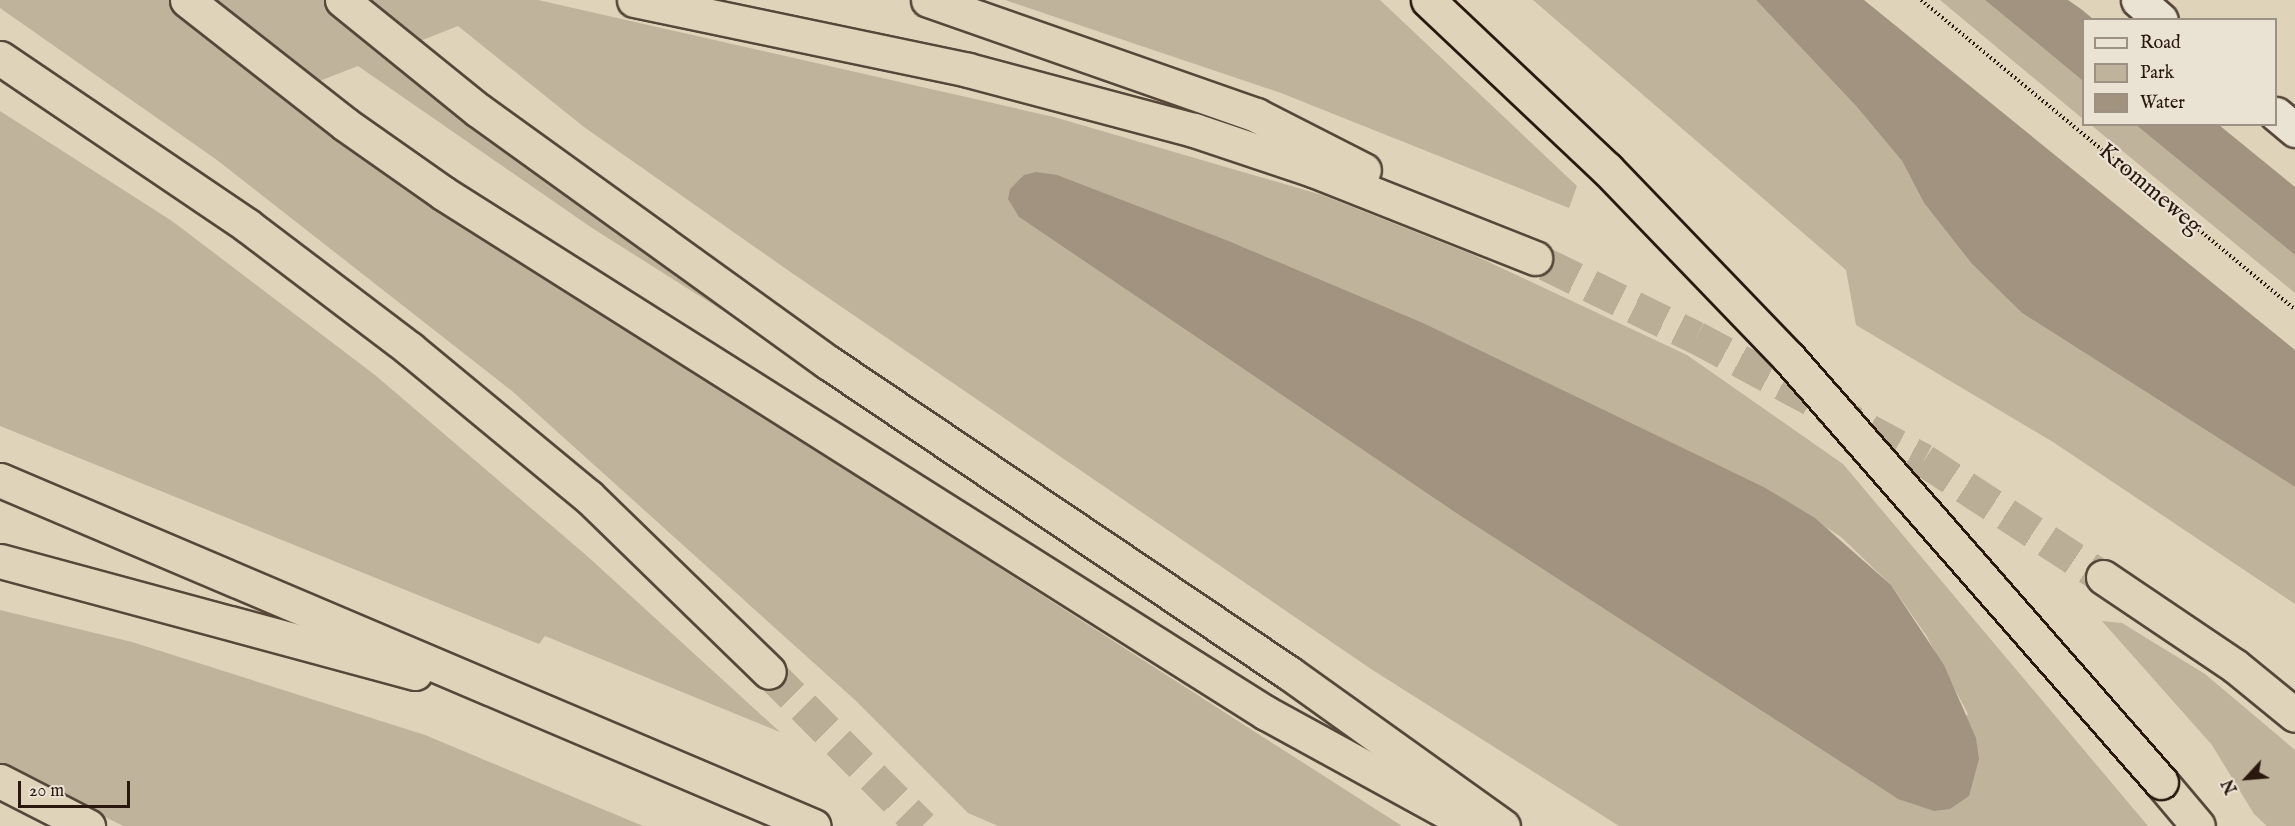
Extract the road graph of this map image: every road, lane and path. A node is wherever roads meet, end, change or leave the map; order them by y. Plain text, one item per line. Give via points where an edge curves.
1 (187, 0) edge
2 (342, 0) edge
3 (634, 0) edge
4 (928, 0) edge
5 (1428, 0) edge
6 (1921, 0) edge
7 (0, 58) edge
8 (2277, 115) edge
9 (2295, 130) edge
10 (2295, 309) edge
11 (0, 480) edge
12 (0, 561) edge
13 (2103, 577) tunnel mouth
14 (769, 672) tunnel mouth
15 (525, 701) junction
16 (2295, 714) edge
17 (0, 781) edge
18 (88, 826) edge
19 (814, 826) edge
20 (1472, 826) edge
21 (1503, 826) edge
22 (2198, 826) edge

1 - 20 highway via 264,63 443,193 617,305 1266,713
2 - 21 highway via 478,110 829,363 1289,673
3 - 4 highway via 968,70 1194,130 1313,170 1540,261 1256,115
5 - 22 highway, bridge via 1606,169 1789,358
6 - 10 path, Krommeweg
7 - 14 highway via 248,226 410,349 588,496
8 - 9 street
11 - 15 highway
12 - 15 highway
13 - 16 highway via 2235,666
15 - 19 highway
17 - 18 highway

